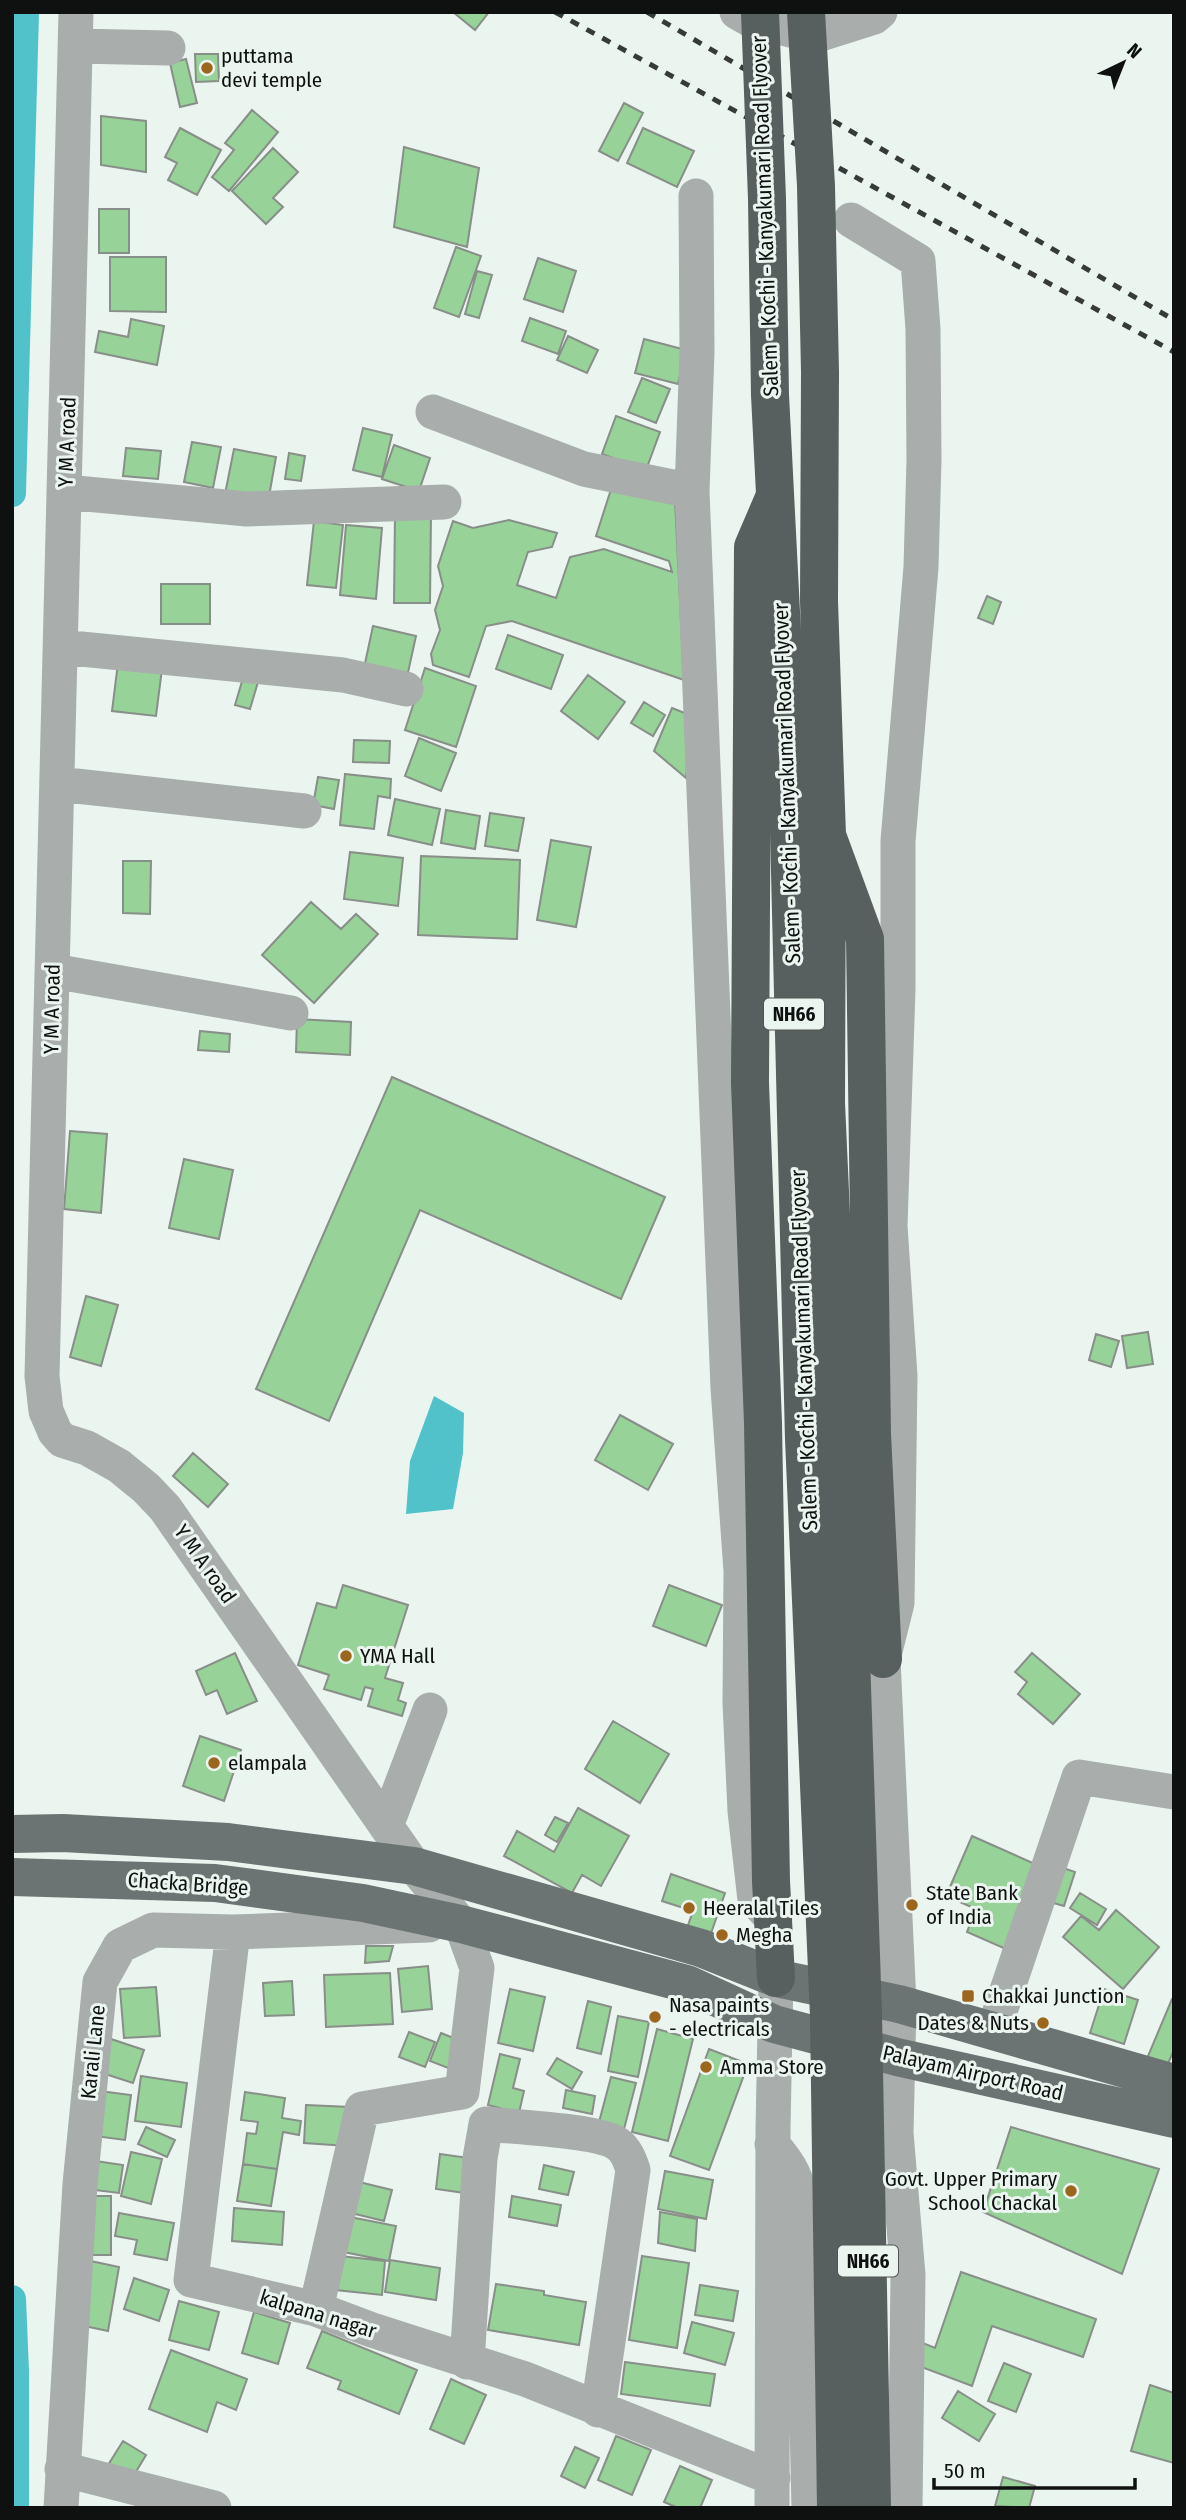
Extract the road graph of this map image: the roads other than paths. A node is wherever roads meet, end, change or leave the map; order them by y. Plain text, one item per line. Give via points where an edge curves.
1 (76, 12) edge
2 (737, 12) edge
3 (760, 12) edge
4 (806, 12) edge
5 (880, 12) edge
6 (77, 46) junction
7 (168, 48) dead end
8 (696, 196) dead end
9 (851, 220) dead end
10 (433, 412) dead end
11 (692, 491) junction
12 (65, 492) junction
13 (774, 498) junction
14 (444, 502) dead end
15 (61, 647) junction
16 (405, 689) dead end
17 (58, 784) junction
18 (304, 811) dead end
19 (827, 836) junction
20 (53, 971) junction
21 (291, 1013) dead end
22 (883, 1659) junction
23 (430, 1710) dead end
24 (1174, 1792) edge
25 (386, 1826) junction
26 (12, 1834) edge
27 (414, 1866) junction
28 (12, 1877) edge
29 (773, 1919) junction
30 (461, 1924) junction
31 (233, 1932) junction
32 (776, 1978) junction
33 (899, 2004) junction
34 (846, 2015) junction
35 (774, 2024) junction
36 (993, 2032) junction
37 (897, 2057) junction
38 (1174, 2083) edge
39 (462, 2092) junction
40 (1174, 2119) edge
41 (486, 2124) junction
42 (772, 2144) junction
43 (316, 2309) junction
44 (467, 2362) junction
45 (598, 2410) junction
46 (62, 2469) junction
47 (772, 2493) edge
48 (61, 2508) edge
49 (214, 2508) edge
50 (809, 2508) edge
51 (836, 2508) edge
52 (872, 2508) edge
53 (905, 2508) edge

1 - 6 street, Y M A road
2 - 5 street via 814,36
3 - 13 highway, Salem - Kochi - Kanyakumari Road Flyover / NH66, bridge
4 - 19 highway, Salem - Kochi - Kanyakumari Road Flyover / NH66, bridge via 816,199 819,601
6 - 7 street
6 - 12 street, Y M A road
8 - 11 street
9 - 22 street via 918,261 923,329 921,567 898,841 890,1226 900,1376 897,1603
10 - 11 street via 584,469
11 - 29 street via 728,1374 741,1571 740,1703 746,1811 755,1900
12 - 14 street via 247,509
12 - 15 street, Y M A road
13 - 29 highway via 753,547 750,1069
13 - 34 highway, Salem - Kochi - Kanyakumari Road Flyover / NH66, bridge via 786,723 804,1439
15 - 16 street via 343,675
15 - 17 street, Y M A road
17 - 18 street
17 - 20 street, Y M A road
19 - 22 highway via 865,939 872,1434
19 - 34 highway, Salem - Kochi - Kanyakumari Road Flyover / NH66, bridge via 826,1103 851,1657
20 - 21 street
20 - 25 street, Y M A road via 42,1376 46,1410 62,1440 119,1466 165,1508
22 - 33 street
23 - 25 street
24 - 36 street via 1079,1777
25 - 27 street, Y M A road
26 - 27 main road, Chacka Bridge via 228,1842
27 - 30 street, Y M A road
27 - 32 main road, Palayam Airport Road via 701,1948
28 - 30 main road, Chacka Bridge via 215,1883 363,1903
29 - 32 highway
30 - 31 street, Karali Lane
30 - 35 main road, Palayam Airport Road via 687,1984
30 - 39 street, Y M A road via 477,1968
31 - 43 street, kalpana nagar via 191,2280
31 - 46 street, Karali Lane via 153,1930 120,1946 100,1982 80,2184
32 - 33 main road, Palayam Airport Road
32 - 35 street
33 - 36 main road, Palayam Airport Road
33 - 37 street
34 - 51 highway, NH66, bridge
34 - 52 highway, NH66, bridge
35 - 37 main road, Palayam Airport Road
35 - 42 street
36 - 38 main road, Palayam Airport Road
37 - 40 main road, Palayam Airport Road
37 - 53 street via 896,2133 908,2275
39 - 41 street via 464,2108 473,2120
39 - 43 street via 362,2109
41 - 44 street
41 - 45 street via 617,2143 634,2169
42 - 47 street
42 - 50 street via 796,2177 802,2209
43 - 44 street, kalpana nagar
44 - 45 street, kalpana nagar via 525,2379
45 - 47 street, kalpana nagar
46 - 48 street, Karali Lane
46 - 49 street

